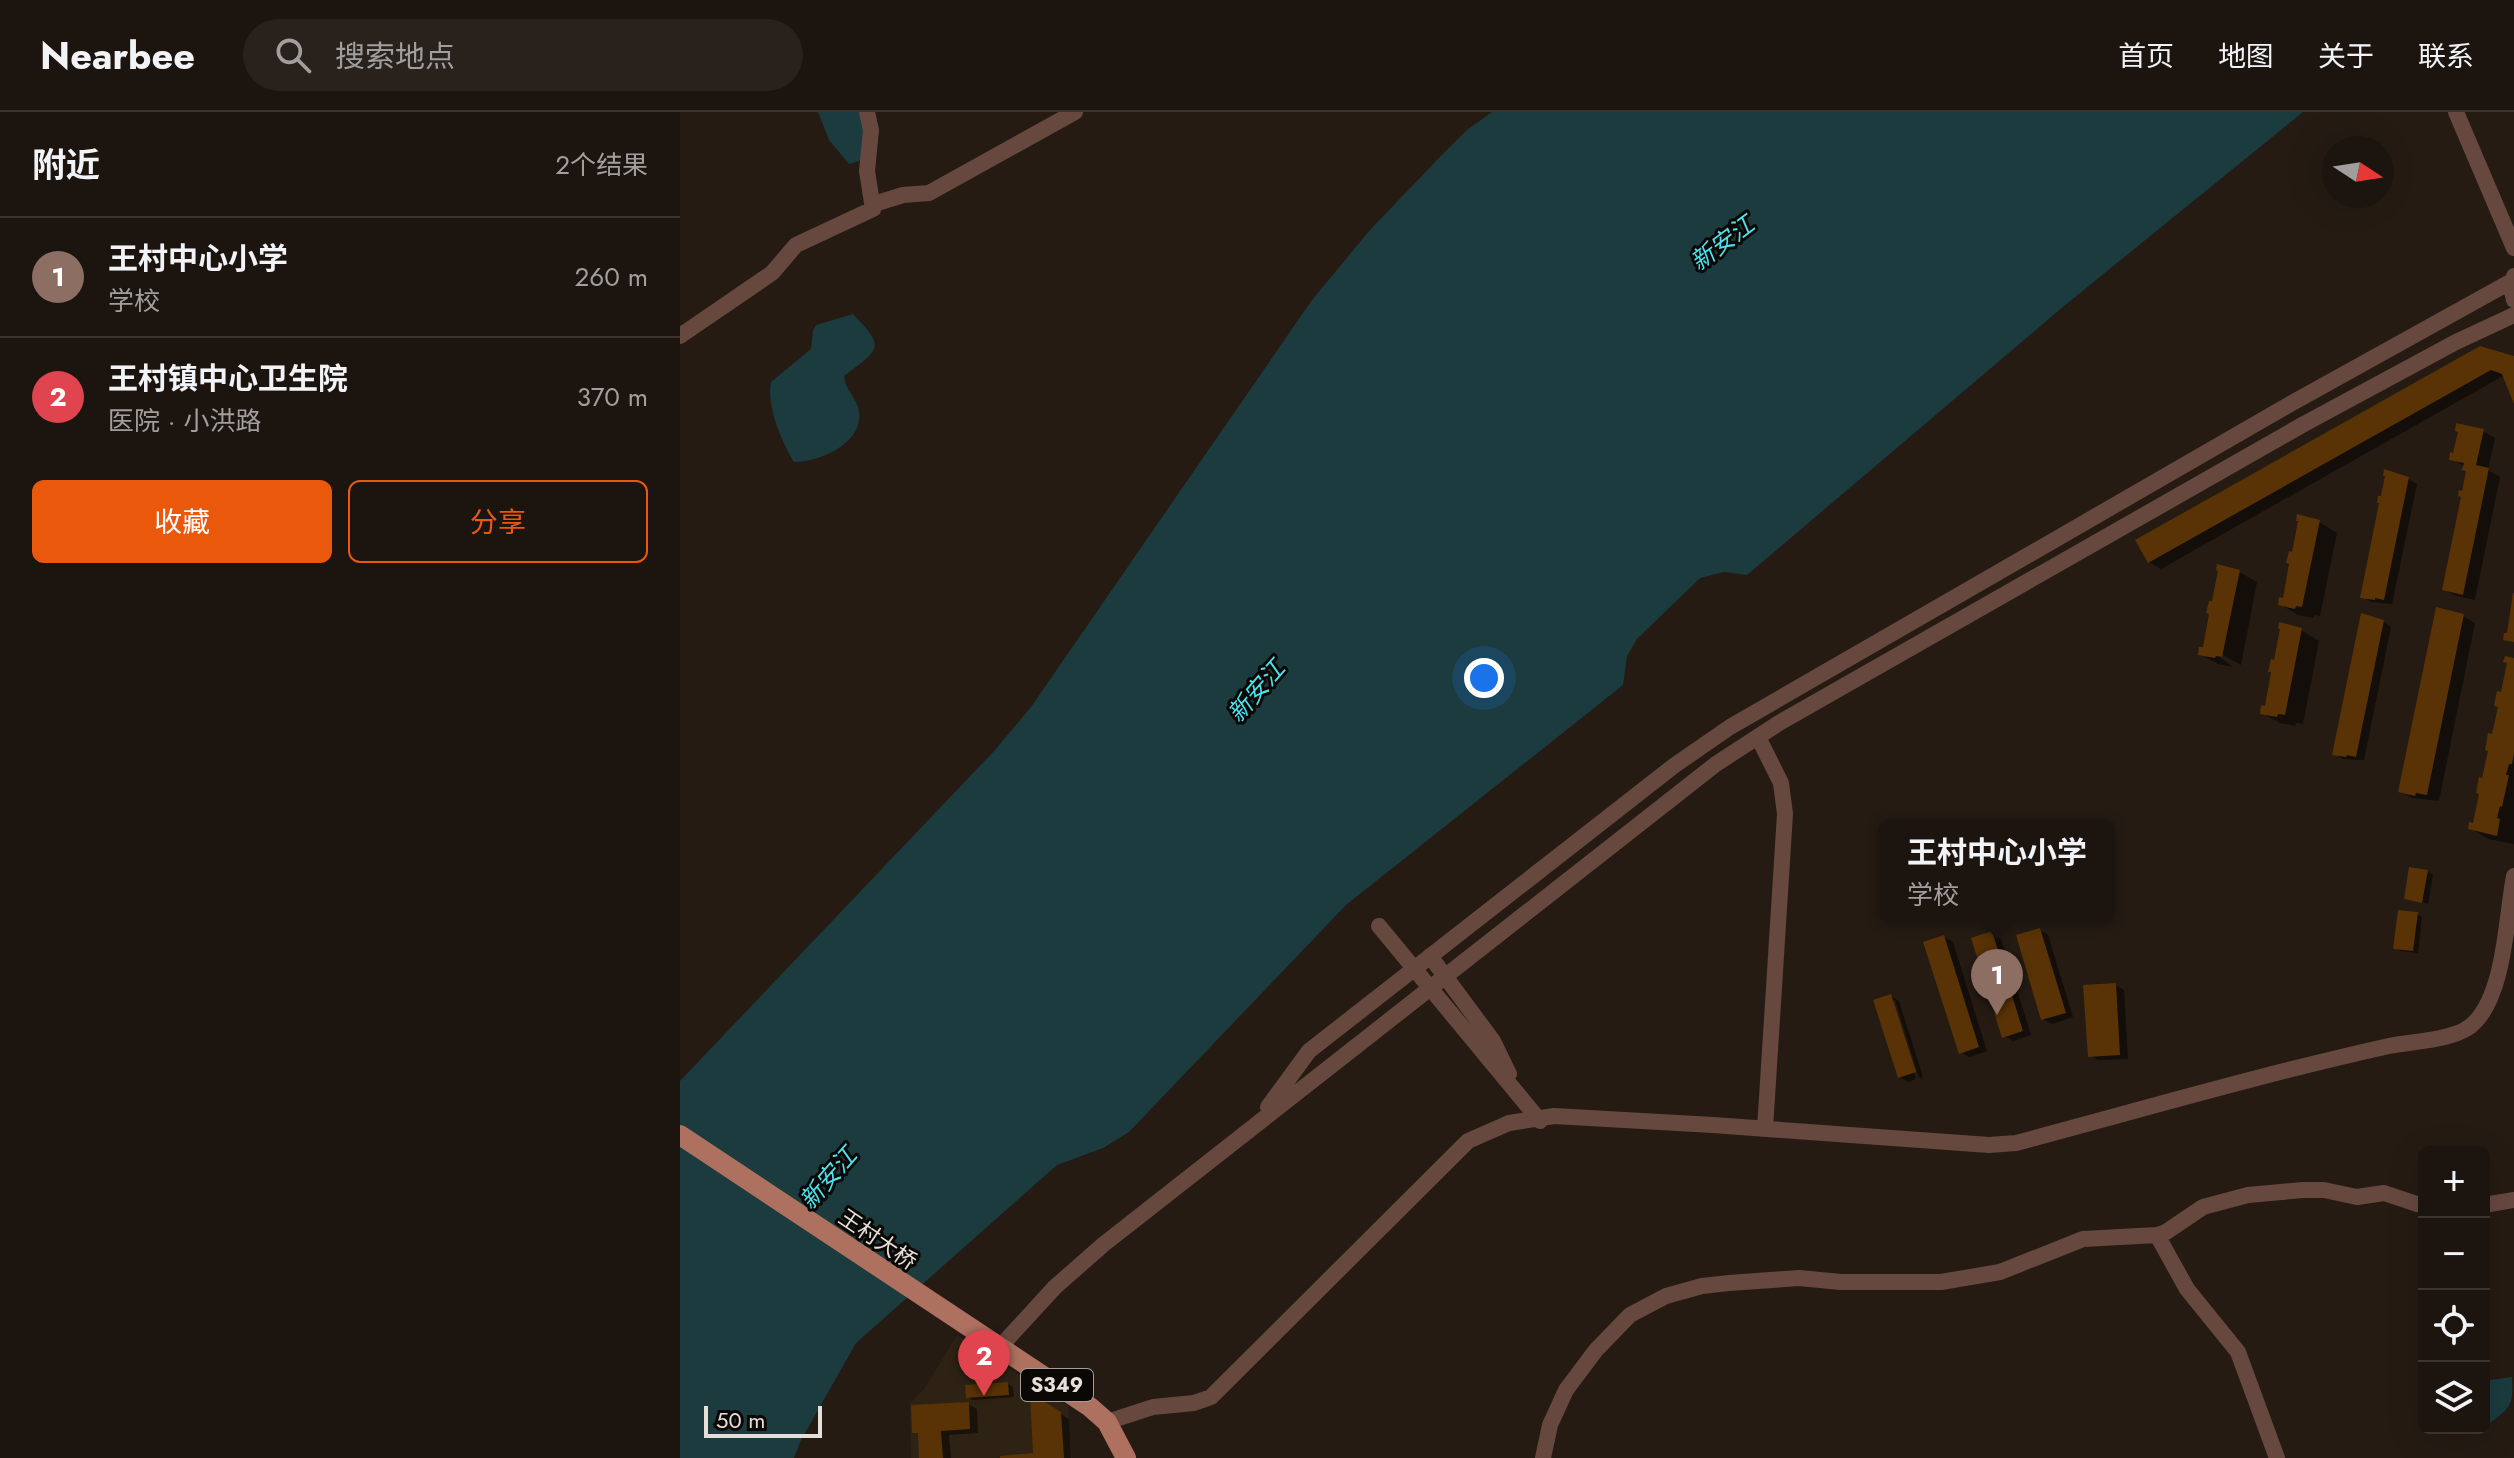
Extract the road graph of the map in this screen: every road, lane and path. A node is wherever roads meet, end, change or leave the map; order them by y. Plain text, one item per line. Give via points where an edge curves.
1 (867, 112) edge
2 (1075, 112) edge
3 (2456, 112) edge
4 (874, 204) junction
5 (2514, 248) edge
6 (2513, 279) edge
7 (2514, 300) edge
8 (2514, 315) edge
9 (680, 336) edge
10 (1758, 737) junction
11 (2514, 876) edge
12 (1379, 926) dead end
13 (2510, 938) edge
14 (1430, 956) junction
15 (1444, 975) junction
16 (1535, 1120) junction
17 (1253, 1128) junction
18 (1765, 1129) junction
19 (680, 1135) edge
20 (2514, 1200) edge
21 (2418, 1203) edge
22 (2490, 1204) edge
23 (2157, 1235) junction
24 (999, 1348) junction
25 (1107, 1422) junction
26 (1126, 1458) edge
27 (1543, 1458) edge
28 (2277, 1458) edge

1 - 4 street via 867,171
2 - 4 street via 929,193
3 - 5 street
4 - 9 street via 869,212 796,245 772,273
6 - 7 street
6 - 14 street via 1730,727
8 - 10 street via 2304,424
10 - 15 street via 1689,784
10 - 18 street via 1781,783 1785,814
11 - 13 street
12 - 16 street
13 - 18 street via 2488,1005 2463,1033 2230,1084 2016,1143
14 - 15 street
14 - 17 street via 1309,1051
15 - 16 street via 1493,1041
15 - 17 street
16 - 18 street via 1554,1116
16 - 25 street via 1495,1128 1468,1141 1211,1397
17 - 24 street via 1087,1258
19 - 24 main road, 王村大桥 / S349
20 - 22 street
21 - 23 street via 2384,1193 2357,1197 2324,1190 2248,1195 2203,1207
23 - 27 street via 2083,1239 2000,1272 1941,1282 1799,1278 1702,1286 1666,1296 1630,1315 1596,1350 1566,1390
23 - 28 street via 2187,1289 2238,1352
24 - 25 main road, S349
25 - 26 main road, S349

